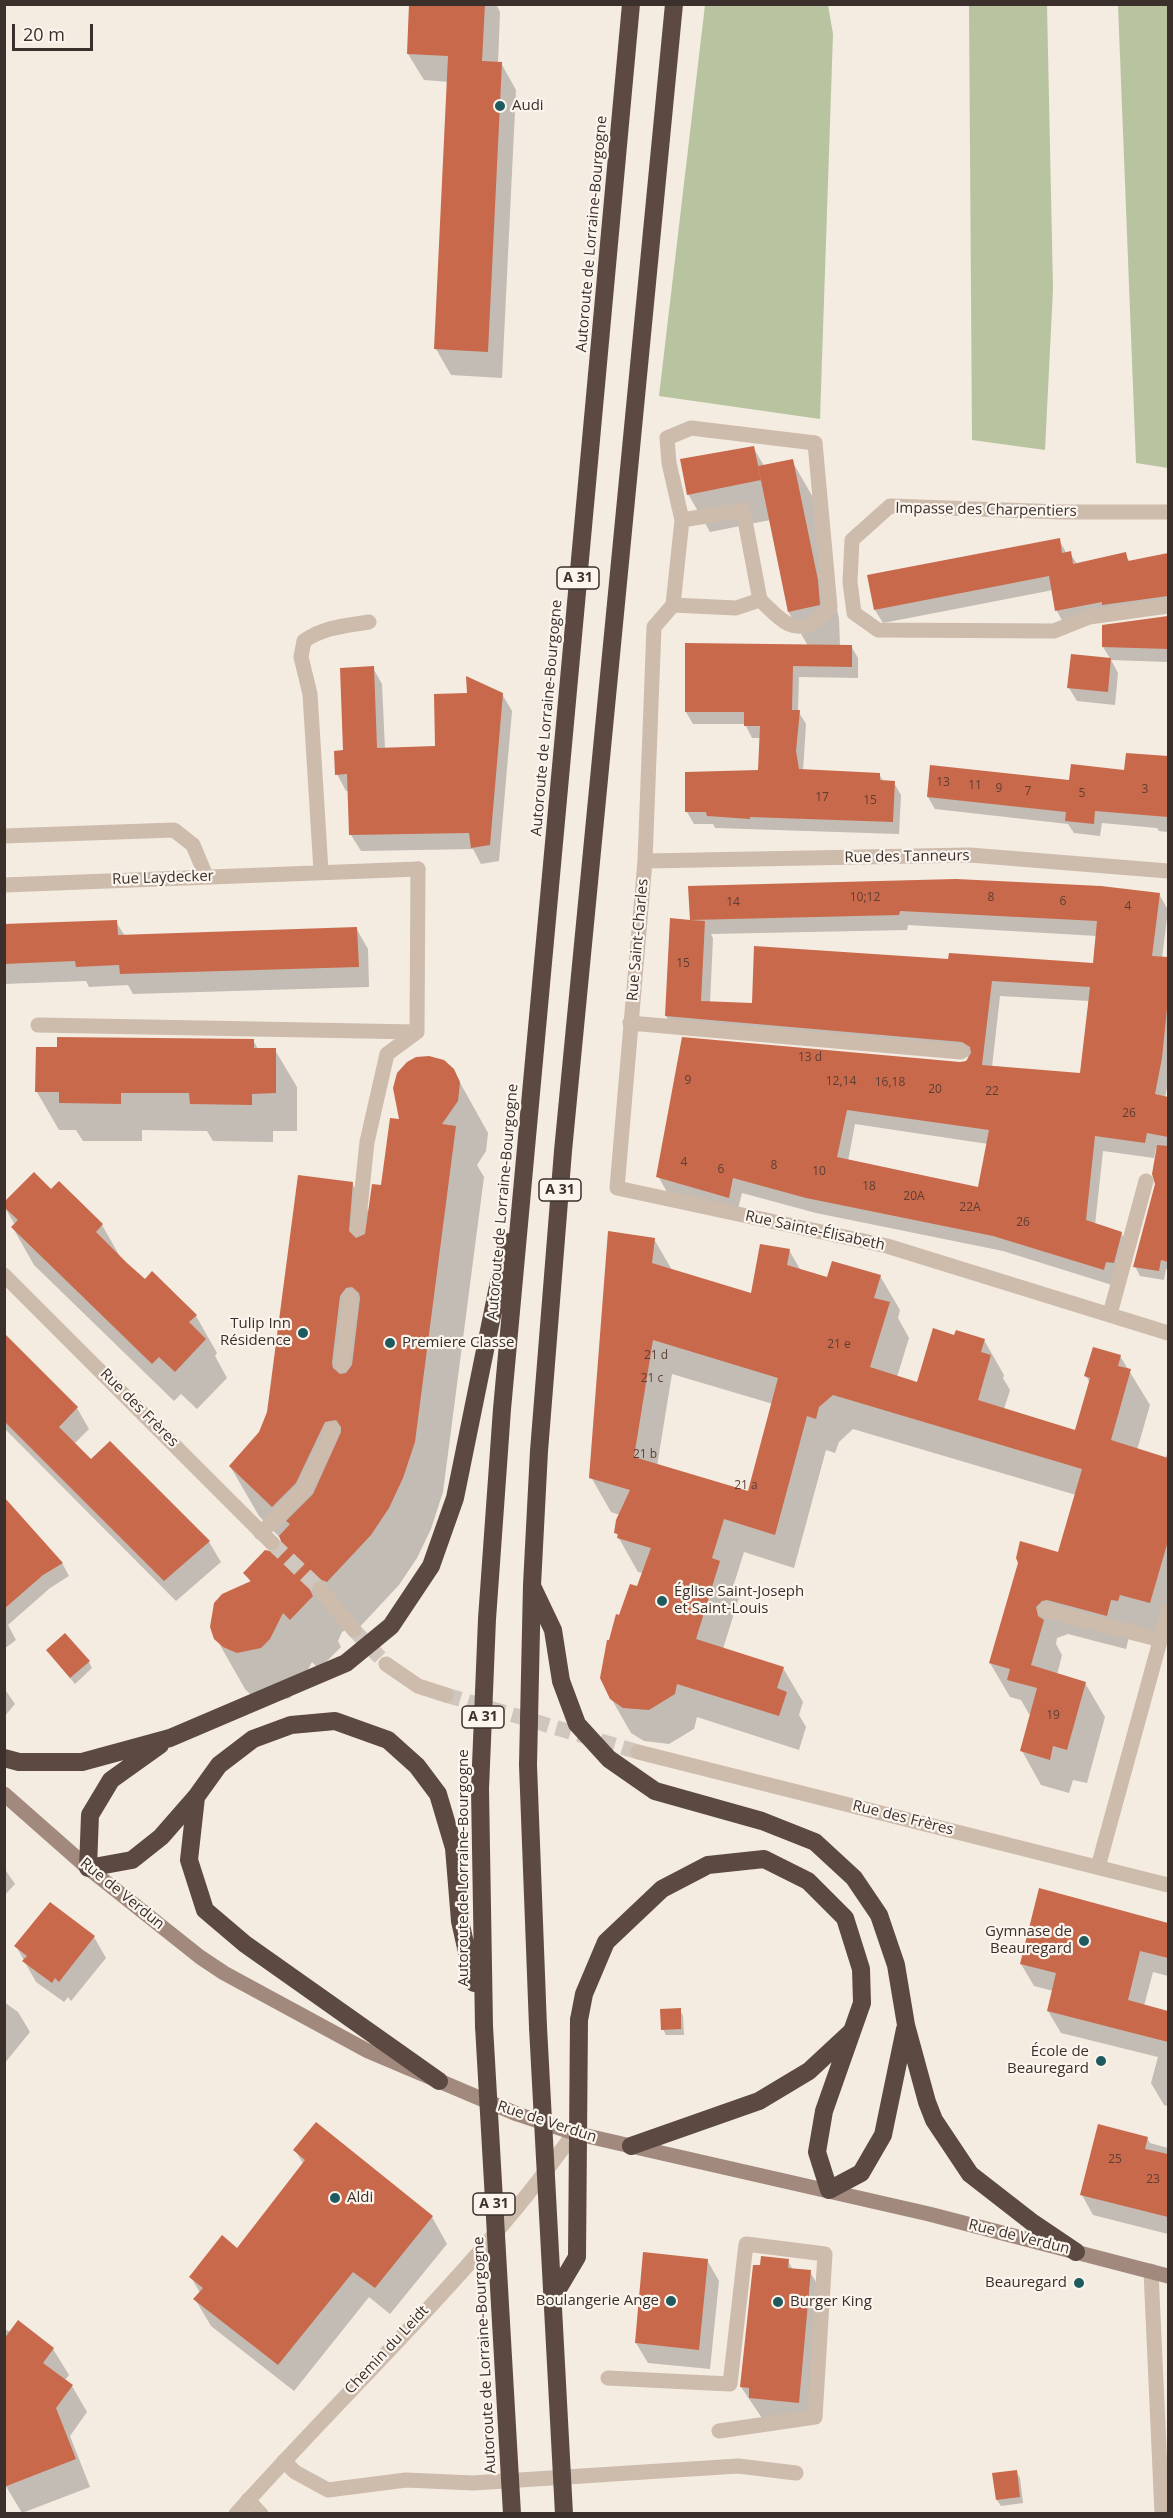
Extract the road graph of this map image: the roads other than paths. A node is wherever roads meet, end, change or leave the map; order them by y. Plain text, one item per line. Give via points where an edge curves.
1 (631, 4) edge
2 (674, 4) edge
3 (1168, 512) edge
4 (682, 520) junction
5 (760, 600) junction
6 (673, 605) junction
7 (1168, 606) edge
8 (369, 622) dead end
9 (4, 836) edge
10 (645, 861) junction
11 (321, 871) junction
12 (1168, 871) edge
13 (206, 876) junction
14 (4, 885) edge
15 (630, 1023) junction
16 (38, 1025) dead end
17 (417, 1032) junction
18 (961, 1052) dead end
19 (525, 1152) junction
20 (1146, 1181) dead end
21 (358, 1228) dead end
22 (4, 1275) edge
23 (350, 1297) dead end
24 (1110, 1314) junction
25 (1168, 1333) edge
26 (342, 1364) dead end
27 (332, 1429) dead end
28 (531, 1585) junction
29 (320, 1589) tunnel mouth
30 (1045, 1610) dead end
31 (1168, 1612) edge
32 (354, 1630) tunnel mouth
33 (1161, 1640) junction
34 (386, 1664) tunnel mouth
35 (446, 1695) tunnel mouth
36 (170, 1738) junction
37 (638, 1752) tunnel mouth
38 (4, 1758) edge
39 (4, 1794) edge
40 (196, 1797) junction
41 (1098, 1867) junction
42 (87, 1868) junction
43 (1168, 1885) edge
44 (906, 2025) junction
45 (484, 2026) junction
46 (855, 2029) junction
47 (439, 2081) junction
48 (537, 2122) junction
49 (574, 2133) junction
50 (631, 2146) junction
51 (537, 2186) junction
52 (829, 2190) junction
53 (1076, 2252) junction
54 (1151, 2271) junction
55 (1168, 2276) edge
56 (552, 2299) junction
57 (608, 2378) dead end
58 (719, 2432) dead end
59 (284, 2461) junction
60 (796, 2473) dead end
61 (248, 2500) junction
62 (236, 2514) edge
63 (261, 2514) edge
64 (512, 2514) edge
65 (564, 2514) edge
66 (1162, 2514) edge

1 - 19 highway, Autoroute de Lorraine-Bourgogne / A 31
2 - 28 highway, A 31 via 564,1139
3 - 7 street, Impasse des Charpentiers via 890,506 852,540 850,582 854,613 878,630 1054,631 1089,617
4 - 5 street via 743,510
4 - 5 street via 667,438 691,428 815,443 830,607 825,616 801,628 791,627
4 - 6 street
5 - 6 street via 736,608
6 - 10 street, Rue Saint-Charles via 654,627
8 - 11 street via 316,632 304,641 301,657 310,694
9 - 13 street via 174,830 193,845
10 - 12 street, Rue des Tanneurs via 970,855
10 - 15 street, Rue Saint-Charles
11 - 13 street, Rue Laydecker
11 - 17 street, Rue Laydecker via 418,869
13 - 14 street, Rue Laydecker
15 - 18 street, Rue Saint-Charles
15 - 24 street, Rue Sainte-Élisabeth via 617,1188 887,1246
16 - 17 street
17 - 21 street via 387,1054 368,1142
19 - 36 highway via 455,1498 431,1566 391,1626 346,1663
19 - 45 highway, Autoroute de Lorraine-Bourgogne / A 31 via 487,1618 480,1789
20 - 24 street
22 - 27 street, Rue des Frères via 266,1538 304,1489
23 - 26 street
24 - 25 street, Rue Sainte-Élisabeth
28 - 44 highway via 553,1630 561,1681 577,1724 609,1759 656,1791 762,1821 815,1842 854,1878 879,1915 896,1965
28 - 56 highway, A 31, bridge via 528,1765
29 - 32 street
30 - 33 street
31 - 33 street
33 - 41 street
34 - 35 street via 418,1686
36 - 38 highway via 82,1762 19,1762
36 - 42 highway via 111,1780 90,1815
37 - 41 street, Rue des Frères
39 - 42 main road, Rue de Verdun
40 - 42 highway via 161,1837 132,1860
40 - 45 highway via 219,1764 253,1739 291,1725 335,1721 388,1740 417,1766 438,1794 454,1848 460,1921
40 - 47 highway via 189,1860 205,1910 245,1944
41 - 43 street, Rue des Frères
42 - 47 main road, Rue de Verdun via 224,1973 366,2050
44 - 52 highway via 883,2135 861,2173
44 - 53 highway via 934,2120 970,2174
45 - 64 highway, Autoroute de Lorraine-Bourgogne / A 31, bridge
46 - 50 highway via 809,2071 759,2101
46 - 52 highway via 824,2111 817,2152
46 - 56 highway, bridge via 862,2003 861,1969 845,1918 808,1881 764,1859 708,1865 662,1889 606,1942 584,1994 579,2020 577,2257
47 - 48 main road, Rue de Verdun
48 - 49 main road, Rue de Verdun
48 - 51 street
49 - 50 main road, Rue de Verdun
49 - 51 street, Chemin du Leidt
50 - 52 main road, Rue de Verdun
51 - 59 street, Chemin du Leidt
52 - 53 main road, Rue de Verdun
53 - 54 main road, Rue de Verdun
54 - 55 main road, Rue de Verdun
54 - 66 street
56 - 65 highway, A 31, bridge
57 - 58 street via 730,2384 746,2244 825,2254 815,2417
59 - 60 street via 294,2472 328,2490 406,2480 473,2483 738,2466
59 - 61 street, Chemin du Leidt
61 - 62 street, Chemin du Leidt
61 - 63 street

